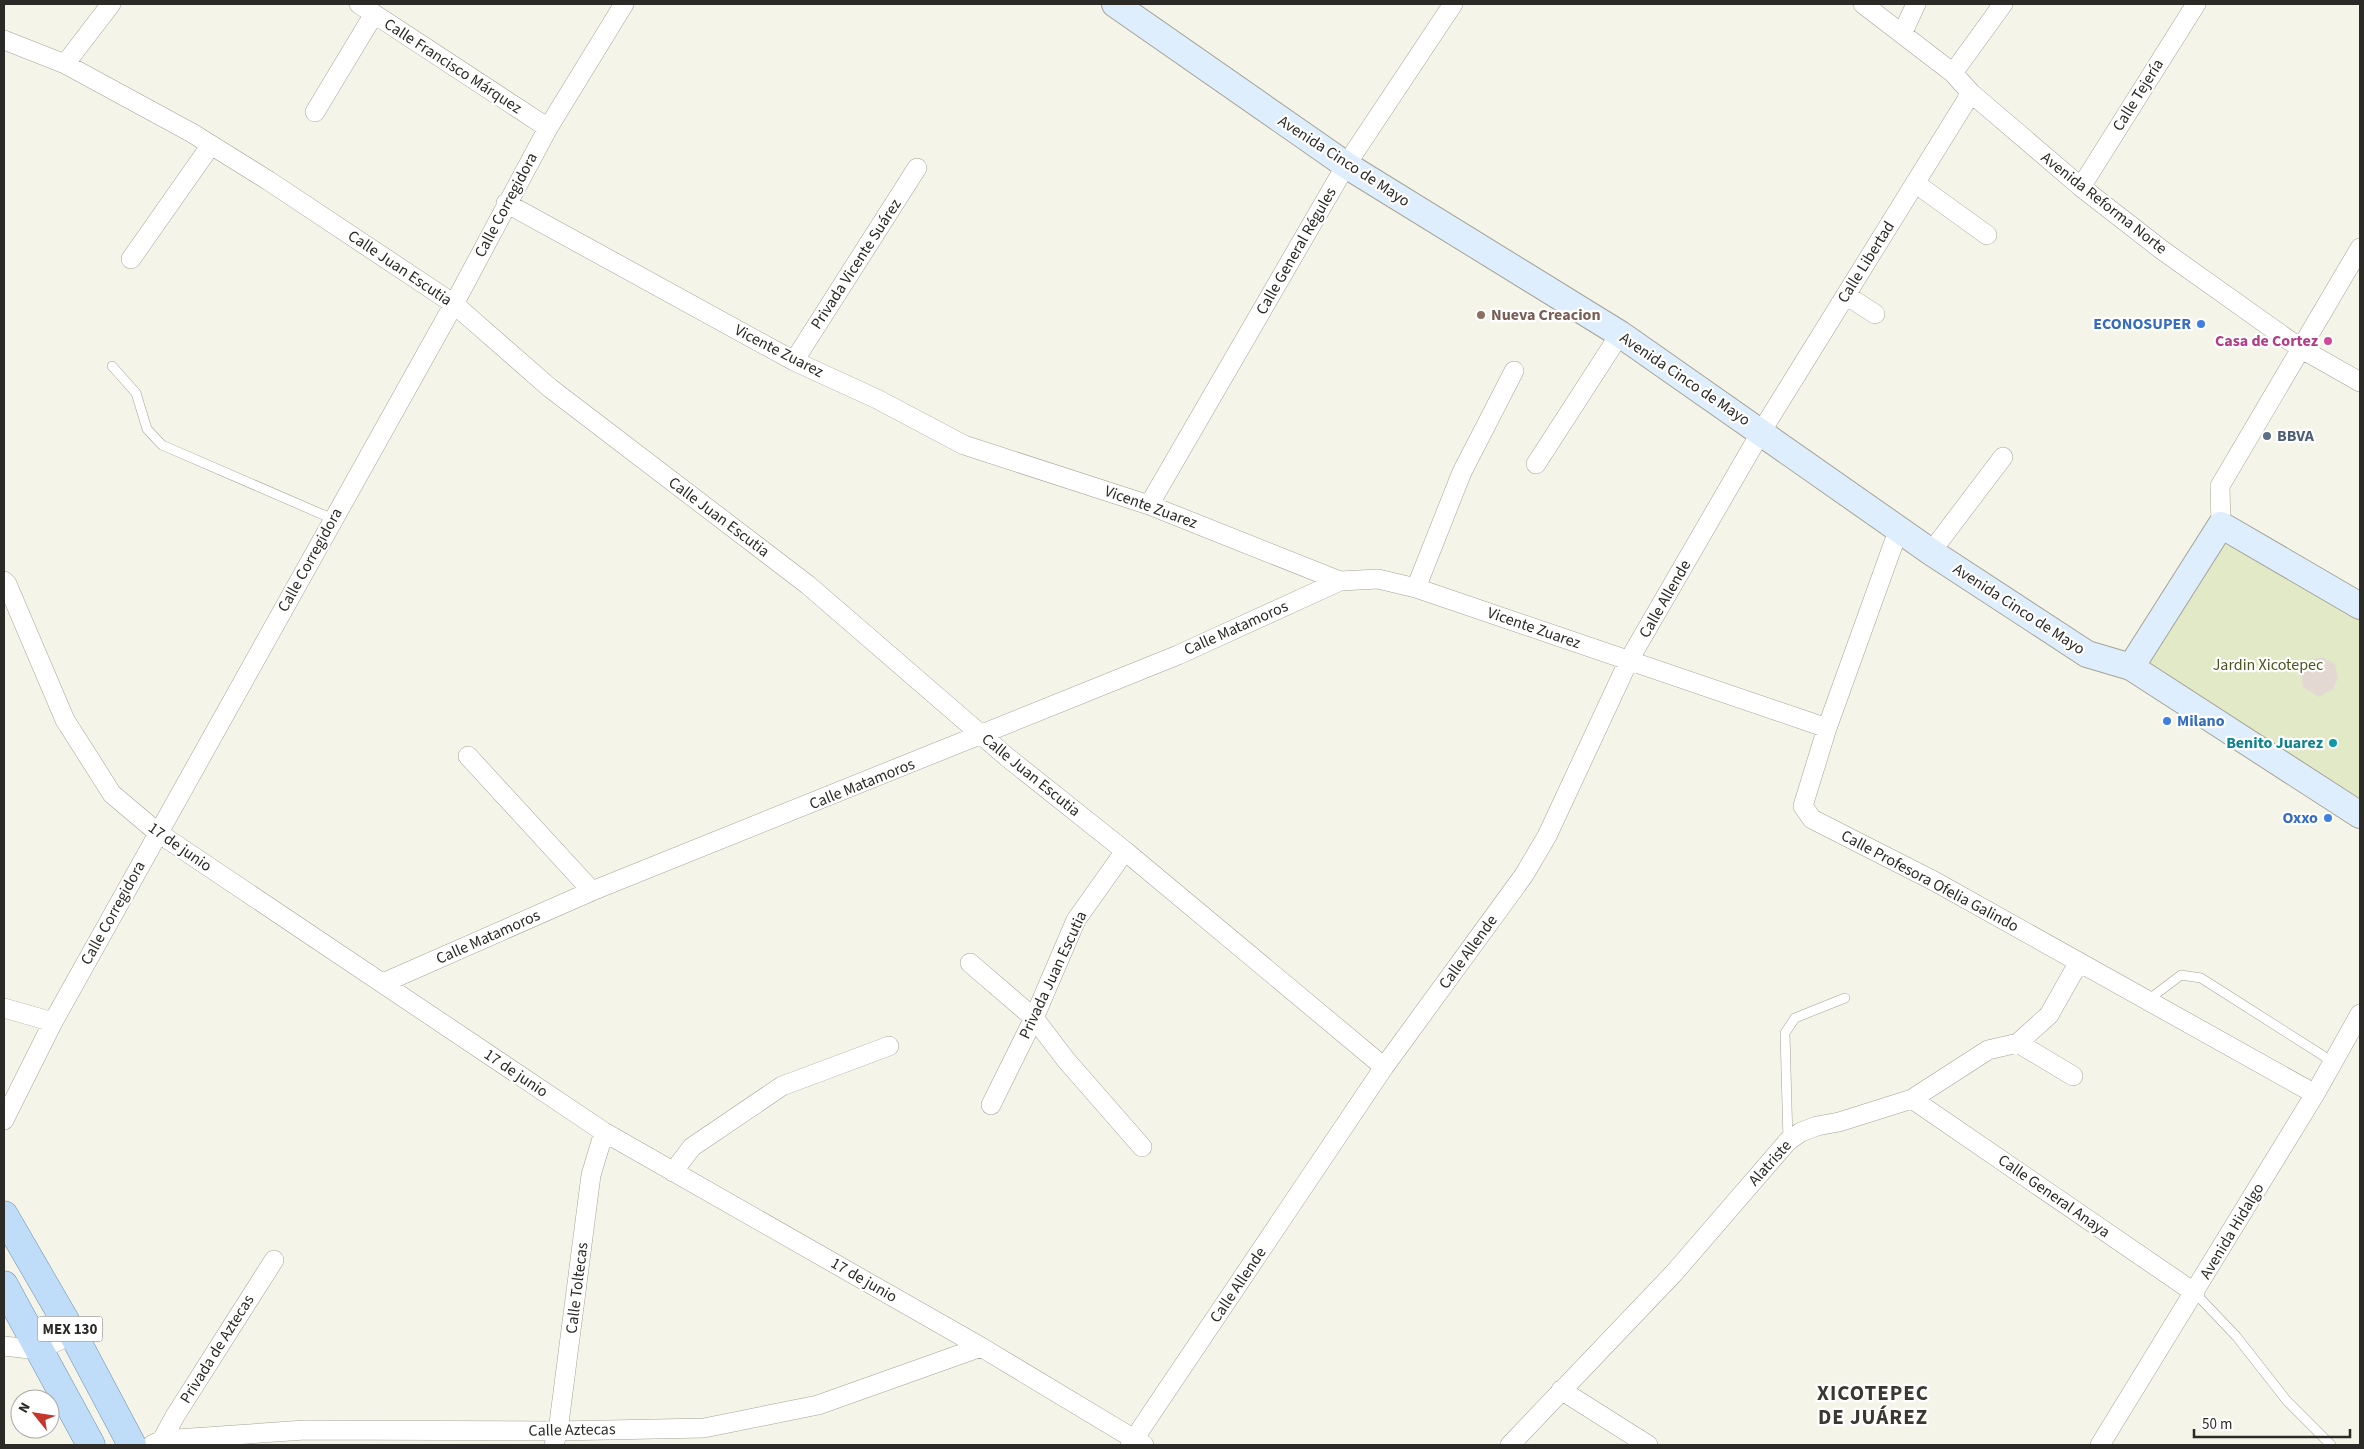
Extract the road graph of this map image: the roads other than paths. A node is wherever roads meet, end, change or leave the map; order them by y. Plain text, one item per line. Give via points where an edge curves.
1 (112, 4) edge
2 (624, 4) edge
3 (1115, 4) edge
4 (1453, 4) edge
5 (1863, 4) edge
6 (1916, 4) edge
7 (2003, 4) edge
8 (2196, 4) edge
9 (366, 9) edge
10 (1902, 34) junction
11 (4, 40) edge
12 (65, 64) junction
13 (1953, 73) junction
14 (1971, 94) junction
15 (315, 112) dead end
16 (548, 128) junction
17 (210, 145) junction
18 (1346, 165) junction
19 (917, 168) dead end
20 (1915, 183) junction
21 (2081, 187) junction
22 (506, 203) junction
23 (1987, 235) dead end
24 (2360, 248) edge
25 (131, 259) dead end
26 (1846, 295) junction
27 (454, 304) junction
28 (1874, 314) dead end
29 (1620, 334) junction
30 (2300, 348) junction
31 (794, 361) junction
32 (112, 366) dead end
33 (1514, 372) dead end
34 (2360, 382) edge
35 (1761, 432) junction
36 (2004, 457) dead end
37 (1536, 464) dead end
38 (1148, 505) junction
39 (333, 518) junction
40 (2221, 525) junction
41 (1898, 531) junction
42 (1931, 552) junction
43 (4, 581) edge
44 (1340, 581) junction
45 (1416, 588) junction
46 (2360, 606) edge
47 (1629, 660) junction
48 (2131, 667) junction
49 (1827, 728) junction
50 (982, 736) junction
51 (468, 756) dead end
52 (2360, 815) edge
53 (157, 832) junction
54 (1125, 851) junction
55 (592, 891) junction
56 (2079, 962) junction
57 (970, 963) dead end
58 (383, 983) junction
59 (1845, 998) dead end
60 (2148, 1000) junction
61 (4, 1008) edge
62 (2360, 1014) edge
63 (1034, 1018) junction
64 (53, 1022) junction
65 (2018, 1043) junction
66 (889, 1046) dead end
67 (2334, 1062) junction
68 (1384, 1067) junction
69 (2073, 1076) dead end
70 (2315, 1094) junction
71 (1912, 1099) junction
72 (991, 1105) dead end
73 (4, 1120) edge
74 (604, 1132) junction
75 (1788, 1141) junction
76 (1142, 1147) dead end
77 (673, 1172) junction
78 (4, 1215) edge
79 (274, 1260) dead end
80 (4, 1285) edge
81 (2194, 1293) junction
82 (73, 1334) junction
83 (4, 1346) edge
84 (981, 1347) junction
85 (38, 1350) junction
86 (1561, 1390) junction
87 (556, 1438) edge
88 (160, 1443) edge
89 (1136, 1443) edge
90 (91, 1445) edge
91 (132, 1445) edge
92 (1510, 1445) edge
93 (1648, 1445) edge
94 (2100, 1445) edge
95 (2331, 1445) edge

1 - 12 street
2 - 16 street, Calle Corregidora
3 - 18 street, Avenida Cinco de Mayo
4 - 18 street, Calle General Régules
5 - 10 street, Avenida Reforma Norte
6 - 10 street
7 - 13 street
8 - 21 street, Calle Tejería
9 - 15 street
9 - 16 street, Calle Francisco Márquez
10 - 13 street, Avenida Reforma Norte
11 - 12 street, Calle Juan Escutia
12 - 17 street, Calle Juan Escutia
13 - 14 street, Avenida Reforma Norte
14 - 20 street, Calle Libertad
14 - 21 street, Avenida Reforma Norte
16 - 22 street, Calle Corregidora
17 - 25 street
17 - 27 street, Calle Juan Escutia
18 - 29 street, Avenida Cinco de Mayo
18 - 38 street, Calle General Régules
19 - 31 street, Privada Vicente Suárez
20 - 23 street
20 - 26 street, Calle Libertad
21 - 30 street, Avenida Reforma Norte via 2162,250
22 - 27 street, Calle Corregidora
22 - 31 street, Vicente Zuarez
24 - 30 street
26 - 28 street
26 - 35 street, Calle Libertad
27 - 39 street, Calle Corregidora
27 - 50 street, Calle Juan Escutia via 550,388 808,585
29 - 35 street, Avenida Cinco de Mayo
29 - 37 street
30 - 34 street, Avenida Reforma Norte
30 - 40 street via 2220,486
31 - 38 street, Vicente Zuarez via 877,399 964,445
32 - 39 lane via 136,393 147,429 162,445
33 - 45 street via 1462,472
35 - 41 street, Avenida Cinco de Mayo
35 - 47 street, Calle Allende
36 - 42 street
38 - 44 street, Vicente Zuarez
39 - 53 street, Calle Corregidora
40 - 46 street
40 - 48 street
41 - 42 street, Avenida Cinco de Mayo
41 - 49 street, Calle Profesora Ofelia Galindo
42 - 48 street, Avenida Cinco de Mayo via 2087,654
43 - 53 street, 17 de junio via 65,720 112,794
44 - 45 street, Vicente Zuarez via 1378,579
44 - 50 street, Calle Matamoros via 1178,655
45 - 47 street, Vicente Zuarez
47 - 49 street, Vicente Zuarez
47 - 68 street, Calle Allende via 1547,836 1524,875
48 - 52 street, Avenida Cinco de Mayo
49 - 56 street, Calle Profesora Ofelia Galindo via 1803,806 1812,819 1934,881
50 - 54 street, Calle Juan Escutia
50 - 55 street, Calle Matamoros
51 - 55 street
53 - 58 street, 17 de junio
53 - 64 street, Calle Corregidora
54 - 63 street, Privada Juan Escutia via 1076,920
54 - 68 street, Calle Juan Escutia
55 - 58 street, Calle Matamoros
56 - 60 street, Calle Profesora Ofelia Galindo
56 - 65 street, Alatriste via 2050,1015
57 - 63 street
58 - 74 street, 17 de junio
59 - 75 lane via 1795,1018 1785,1033
60 - 67 lane via 2181,974 2201,978
60 - 70 street, Calle Profesora Ofelia Galindo
61 - 64 street
62 - 67 street, Avenida Hidalgo
63 - 72 street, Privada Juan Escutia
63 - 76 street
64 - 73 street, Calle Corregidora
65 - 69 street
65 - 71 street, Alatriste via 1988,1050
66 - 77 street via 782,1086 692,1147
67 - 70 street, Avenida Hidalgo
68 - 89 street, Calle Allende
70 - 81 street, Avenida Hidalgo
71 - 75 street, Alatriste via 1817,1126
71 - 81 street, Calle General Anaya
74 - 77 street, 17 de junio
74 - 87 street, Calle Toltecas via 591,1176
75 - 86 street, Alatriste via 1674,1274
77 - 84 street, 17 de junio
78 - 82 main road, MEX 130
79 - 88 street, Privada de Aztecas
80 - 85 main road, MEX 130
81 - 94 street, Avenida Hidalgo
81 - 95 lane via 2236,1336 2287,1401
82 - 85 street
82 - 91 main road, MEX 130
83 - 85 street
84 - 87 street, Calle Aztecas via 818,1405 704,1428
84 - 89 street, 17 de junio
85 - 90 main road, MEX 130
86 - 92 street, Alatriste
86 - 93 street
87 - 88 street, Calle Aztecas via 305,1430

